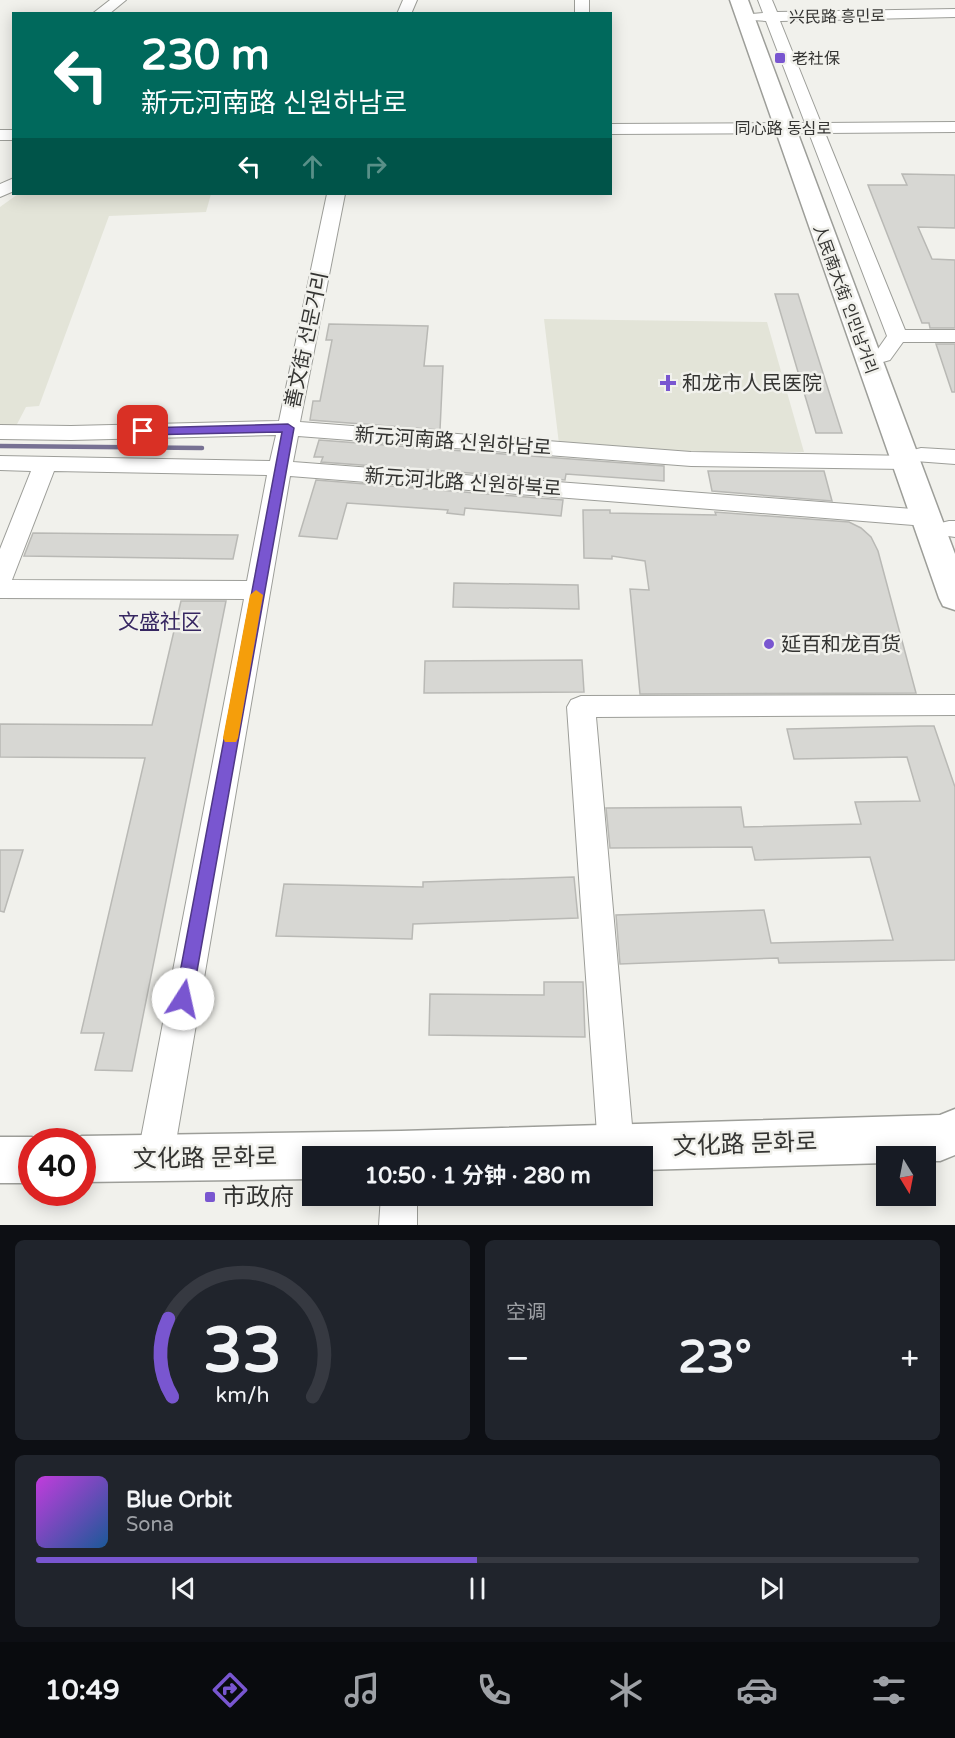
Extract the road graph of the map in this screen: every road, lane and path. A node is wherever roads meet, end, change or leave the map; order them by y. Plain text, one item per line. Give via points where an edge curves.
1 (119, 0) edge
2 (756, 7) edge
3 (102, 12) edge
4 (955, 13) edge
5 (955, 127) edge
6 (798, 128) junction
7 (612, 129) edge
8 (336, 195) edge
9 (897, 336) junction
10 (955, 336) edge
11 (883, 356) junction
12 (288, 428) junction
13 (0, 432) edge
14 (955, 457) edge
15 (913, 459) junction
16 (0, 463) edge
17 (45, 464) junction
18 (280, 468) junction
19 (926, 518) junction
20 (953, 534) edge
21 (0, 580) edge
22 (0, 590) edge
23 (257, 590) junction
24 (955, 598) edge
25 (955, 705) edge
26 (950, 1138) edge
27 (616, 1146) edge
28 (653, 1147) edge
29 (96, 1159) edge
30 (155, 1159) junction
31 (0, 1160) edge
32 (18, 1160) edge
33 (302, 1165) edge
34 (399, 1206) edge
35 (398, 1225) edge

1 - 3 street
2 - 4 street, 兴民路 흥민로
2 - 6 main road, 人民南大街 인민남거리
2 - 6 street, 人民南大街 인민남거리
5 - 6 street, 同心路 동심로
6 - 7 street, 同心路 동심로
6 - 9 street, 人民南大街 인민남거리
6 - 11 main road, 人民南大街 인민남거리
6 - 15 main road, 人民南大街 인민남거리
8 - 12 street, 善文街 선문거리
9 - 10 street
9 - 11 street, 人民南大街 인민남거리
11 - 15 main road, 人民南大街 인민남거리
12 - 13 street, 新元河南路 신원하남로
12 - 15 street, 新元河南路 신원하남로 via 691,459
12 - 18 street, 善文街 선문거리
14 - 15 street, 新元河南路 신원하남로
15 - 19 main road, 人民南大街 인민남거리
15 - 20 main road, 人民南大街 인민남거리
16 - 17 street, 新元河北路 신원하북로
17 - 18 street, 新元河北路 신원하북로
17 - 21 street
18 - 19 street, 新元河北路 신원하북로
18 - 23 street, 善文街 선문거리
19 - 24 main road, 人民南大街 인민남거리
22 - 23 street
23 - 30 street, 善文街 선문거리
25 - 27 street via 581,707
26 - 28 main road, 文化路 문화로
29 - 30 main road, 文化路 문화로
30 - 33 main road, 文化路 문화로
31 - 32 main road
34 - 35 street

